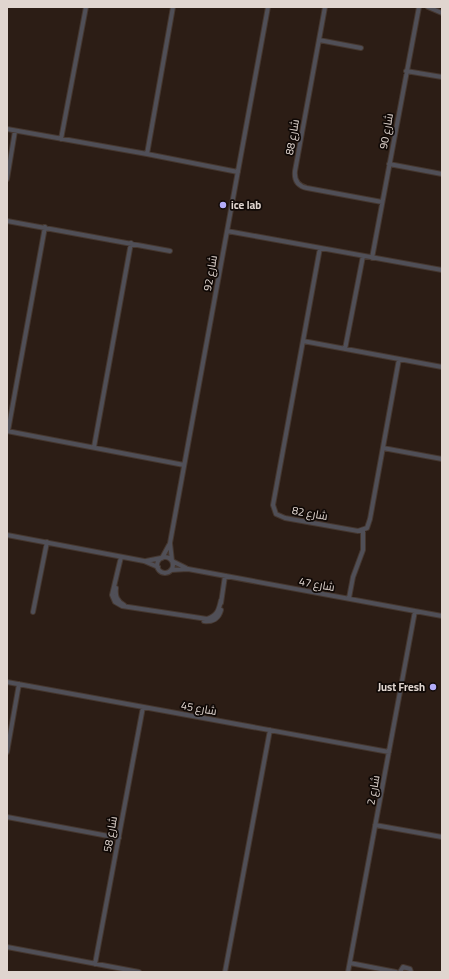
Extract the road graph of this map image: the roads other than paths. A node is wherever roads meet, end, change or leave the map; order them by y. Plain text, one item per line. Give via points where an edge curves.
1 (86, 7) edge
2 (173, 7) edge
3 (268, 7) edge
4 (325, 7) edge
5 (419, 7) edge
6 (428, 7) edge
7 (442, 13) edge
8 (319, 40) junction
9 (361, 48) dead end
10 (406, 70) junction
11 (442, 77) edge
12 (7, 129) edge
13 (14, 131) junction
14 (61, 139) junction
15 (147, 154) junction
16 (389, 164) junction
17 (238, 172) junction
18 (442, 174) edge
19 (7, 179) edge
20 (382, 202) junction
21 (7, 221) edge
22 (45, 227) junction
23 (227, 231) junction
24 (131, 243) junction
25 (320, 248) junction
26 (170, 251) dead end
27 (362, 256) junction
28 (372, 258) junction
29 (442, 270) edge
30 (303, 341) junction
31 (345, 349) junction
32 (399, 359) junction
33 (442, 367) edge
34 (8, 431) edge
35 (94, 447) junction
36 (383, 448) junction
37 (442, 459) edge
38 (184, 465) junction
39 (363, 530) junction
40 (7, 535) edge
41 (47, 542) junction
42 (170, 543) junction
43 (121, 557) junction
44 (161, 558) junction
45 (172, 561) junction
46 (144, 562) junction
47 (158, 567) junction
48 (188, 569) junction
49 (171, 570) junction
50 (225, 576) junction
51 (349, 598) junction
52 (415, 611) junction
53 (33, 612) dead end
54 (442, 616) edge
55 (7, 682) edge
56 (20, 684) junction
57 (143, 707) junction
58 (270, 730) junction
59 (7, 752) edge
60 (389, 752) junction
61 (7, 817) edge
62 (375, 824) junction
63 (442, 837) edge
64 (119, 838) junction
65 (7, 947) edge
66 (350, 963) junction
67 (95, 964) junction
68 (138, 972) edge
69 (225, 972) edge
70 (348, 972) edge
71 (396, 972) edge
72 (400, 972) edge
73 (411, 972) edge

1 - 14 street
2 - 15 street
3 - 17 street, شارع 92
4 - 8 street, شارع 88
5 - 10 street, شارع 90
6 - 7 street
8 - 9 street
8 - 20 street, شارع 88 via 295,171 296,180 302,187
10 - 11 street
10 - 16 street, شارع 90
12 - 13 street
13 - 14 street
13 - 19 street
14 - 15 street
15 - 17 street
16 - 18 street
16 - 20 street, شارع 90
17 - 23 street, شارع 92
20 - 28 street, شارع 90
21 - 22 street
22 - 24 street
22 - 34 street
23 - 25 street
23 - 38 street, شارع 92
24 - 26 street
24 - 35 street
25 - 27 street
25 - 30 street, شارع 82
27 - 28 street
27 - 31 street
28 - 29 street
30 - 31 street
30 - 39 street, شارع 82 via 272,505 276,514 285,518
31 - 32 street
32 - 33 street
32 - 36 street
34 - 35 street
35 - 38 street
36 - 37 street
36 - 39 street via 369,524
38 - 42 street, شارع 92
39 - 51 street via 362,550
40 - 41 street
41 - 43 street
41 - 53 street
42 - 44 street, شارع 92
42 - 45 street, شارع 92
43 - 46 street
43 - 50 street via 115,594 122,604 132,607 188,617 211,618 218,611
44 - 45 street via 167,557
44 - 46 street
44 - 47 street
45 - 48 street, شارع 47
45 - 49 street
46 - 47 street
47 - 49 street via 164,572
48 - 49 street, شارع 47
48 - 50 street, شارع 47
50 - 51 street, شارع 47
51 - 52 street, شارع 47
52 - 54 street, شارع 47
52 - 60 street, شارع 2
55 - 56 street, شارع 45
56 - 57 street, شارع 45
56 - 59 street
57 - 58 street, شارع 45
57 - 64 street, شارع 58
58 - 60 street, شارع 45
58 - 69 street
60 - 62 street, شارع 2
61 - 64 street
62 - 63 street
62 - 66 street, شارع 2
64 - 67 street, شارع 58
65 - 67 street
66 - 70 street, شارع 2
66 - 71 street
67 - 68 street
72 - 73 street via 402,967 410,969

